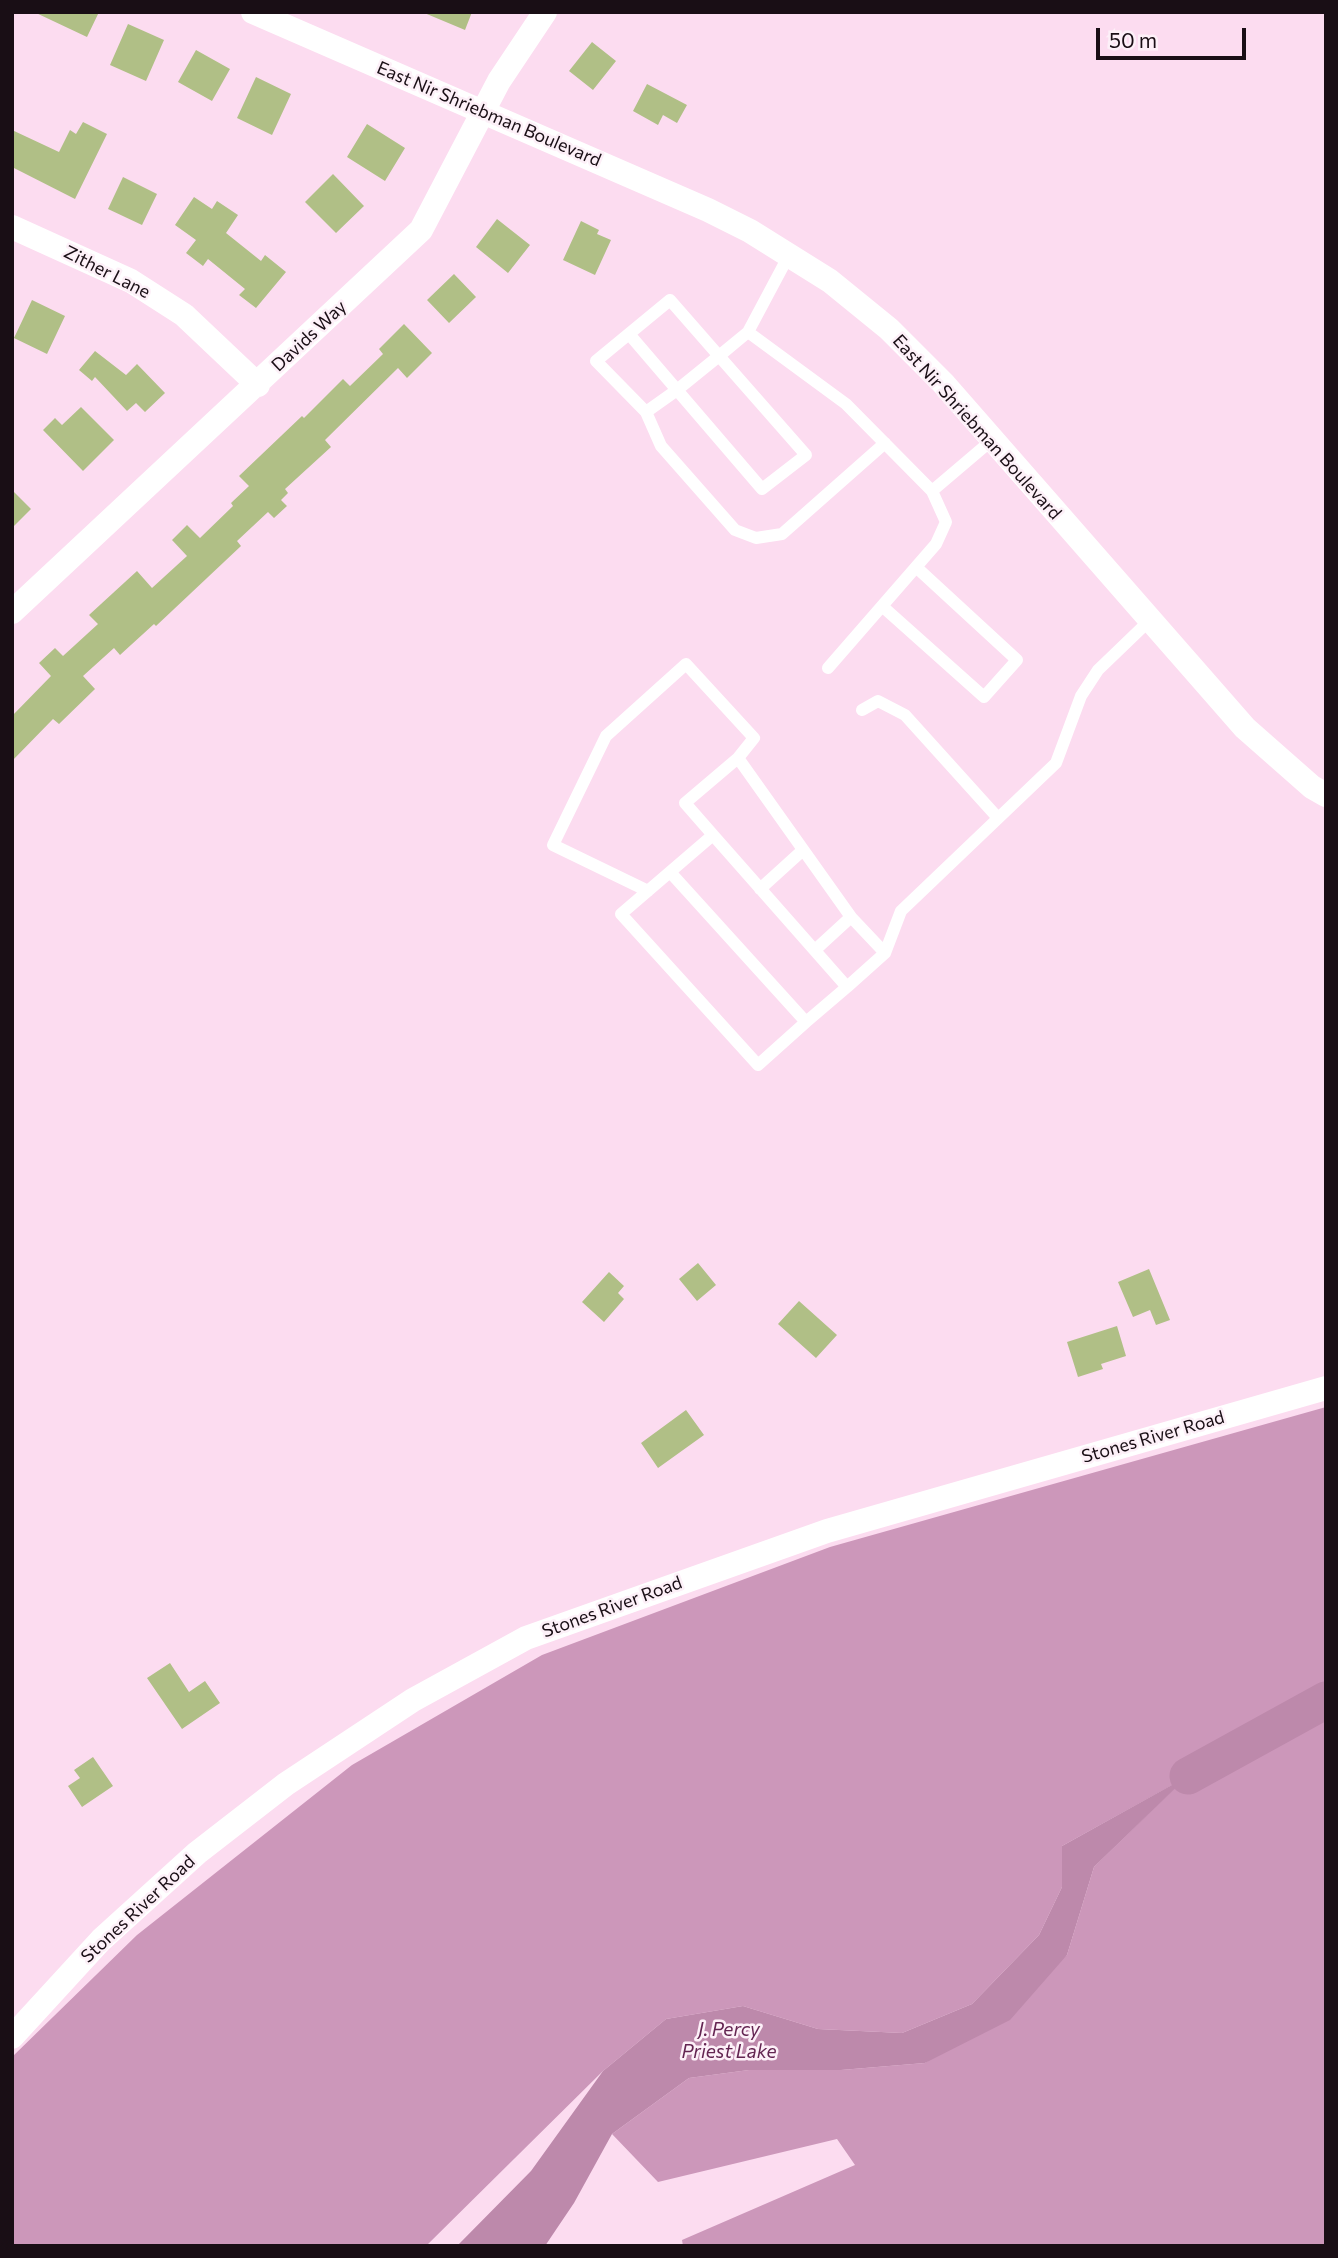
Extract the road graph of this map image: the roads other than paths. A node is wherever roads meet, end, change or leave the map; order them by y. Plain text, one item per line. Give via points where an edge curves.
1 (253, 12) edge
2 (545, 12) edge
3 (484, 113) junction
4 (12, 227) edge
5 (789, 255) junction
6 (748, 332) junction
7 (629, 334) junction
8 (719, 356) junction
9 (258, 385) junction
10 (677, 390) junction
11 (646, 412) junction
12 (992, 440) junction
13 (885, 443) junction
14 (932, 491) junction
15 (916, 567) junction
16 (882, 606) junction
17 (12, 612) edge
18 (1151, 620) junction
19 (828, 668) dead end
20 (862, 710) dead end
21 (738, 758) junction
22 (1326, 795) edge
23 (998, 818) junction
24 (713, 835) junction
25 (803, 850) junction
26 (670, 872) junction
27 (760, 889) junction
28 (648, 891) junction
29 (851, 917) junction
30 (815, 950) junction
31 (885, 953) junction
32 (846, 987) junction
33 (806, 1022) junction
34 (1326, 1388) edge
35 (12, 2037) edge

1 - 3 street, East Nir Shriebman Boulevard
2 - 3 street, Davids Way via 499,81
3 - 5 street, East Nir Shriebman Boulevard via 708,211
3 - 9 street, Davids Way via 421,230
4 - 9 street, Zither Lane via 131,281 184,315
5 - 6 lane
5 - 12 street, East Nir Shriebman Boulevard via 889,329
6 - 8 lane
6 - 13 lane via 846,404
7 - 8 lane via 670,300
7 - 10 lane
7 - 11 lane via 596,360
8 - 10 lane
8 - 10 lane via 806,455 762,488
9 - 17 street, Davids Way
10 - 11 lane
11 - 13 lane via 661,446 735,530 756,538 782,534
12 - 14 lane
12 - 18 street, East Nir Shriebman Boulevard
13 - 14 lane
14 - 15 lane via 946,522 936,544
15 - 16 lane
15 - 16 lane via 1017,660 984,696
16 - 19 lane
18 - 22 street, East Nir Shriebman Boulevard via 1245,729
18 - 23 lane via 1098,670 1082,696 1056,763
20 - 23 lane via 878,701 905,715
21 - 24 lane via 685,803
21 - 25 lane
21 - 28 lane via 754,738 686,664 606,737 553,845
23 - 31 lane via 901,911
24 - 26 lane
24 - 27 lane
25 - 27 lane
25 - 29 lane
26 - 28 lane
26 - 33 lane
27 - 30 lane
28 - 33 lane via 621,914 758,1065
29 - 30 lane
29 - 31 lane
30 - 32 lane
31 - 32 lane
32 - 33 lane
34 - 35 street, Stones River Road via 827,1531 526,1638 413,1700 286,1784 197,1853 102,1940

